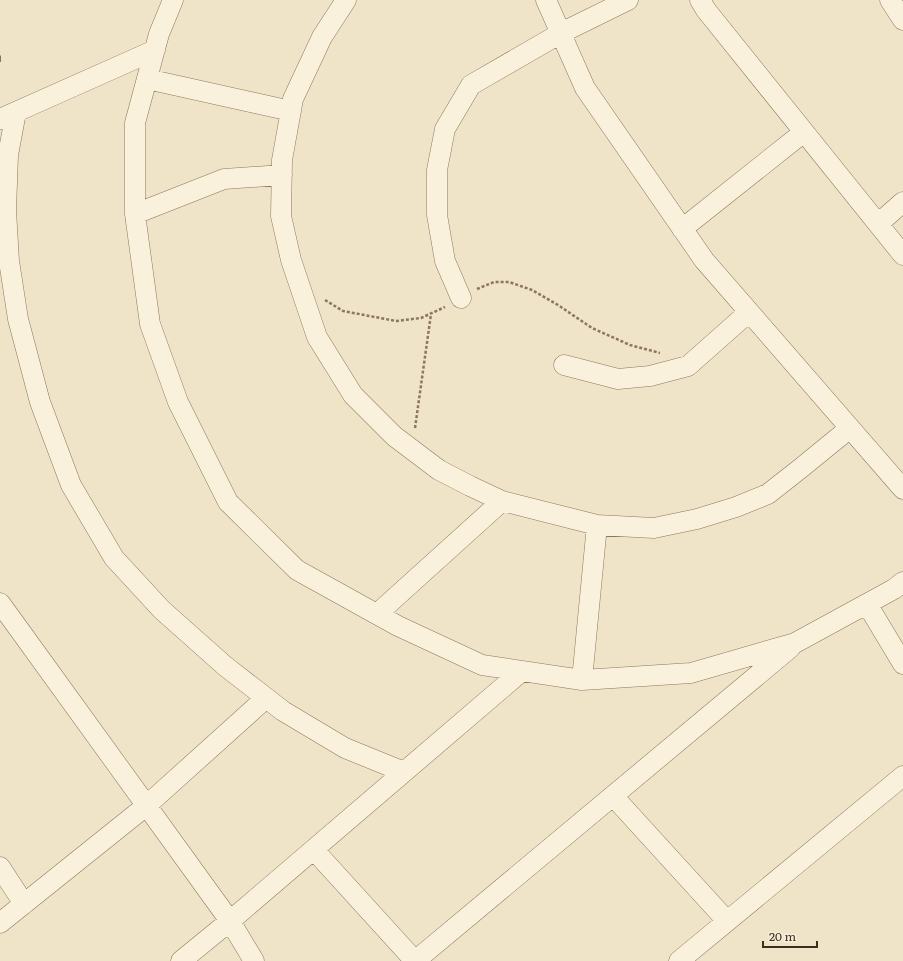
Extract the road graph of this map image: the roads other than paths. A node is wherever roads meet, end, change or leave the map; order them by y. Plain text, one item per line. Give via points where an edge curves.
1 (173, 0) edge
2 (346, 0) edge
3 (546, 0) edge
4 (628, 0) edge
5 (700, 0) edge
6 (890, 0) edge
7 (903, 20) edge
8 (561, 34) junction
9 (155, 50) junction
10 (147, 79) junction
11 (291, 111) junction
12 (8, 116) edge
13 (804, 132) junction
14 (282, 175) junction
15 (903, 202) edge
16 (135, 214) junction
17 (878, 224) junction
18 (682, 229) junction
19 (903, 255) edge
20 (5, 278) edge
21 (461, 298) road end
22 (749, 312) junction
23 (564, 365) dead end
24 (850, 428) junction
25 (903, 489) edge
26 (502, 501) junction
27 (598, 525) junction
28 (903, 582) edge
29 (0, 603) edge
30 (867, 604) junction
31 (377, 614) junction
32 (795, 644) junction
33 (903, 664) edge
34 (522, 671) junction
35 (582, 680) junction
36 (266, 698) junction
37 (404, 772) junction
38 (903, 776) edge
39 (613, 796) junction
40 (146, 806) junction
41 (314, 850) junction
42 (0, 867) edge
43 (24, 904) junction
44 (230, 921) junction
45 (727, 921) junction
46 (0, 923) edge
47 (181, 961) edge
48 (254, 961) edge
49 (415, 961) edge
50 (678, 961) edge

1 - 9 street
2 - 11 street via 322,36 293,99
3 - 8 street
4 - 8 street
5 - 13 street
6 - 7 street
8 - 18 street via 585,88
8 - 21 street via 470,85 445,129 437,170 437,214 445,261
9 - 10 street
9 - 12 street
10 - 11 street
10 - 16 street via 134,123
11 - 14 street via 282,160
12 - 20 street via 6,210 9,261
13 - 17 street
13 - 18 street
14 - 16 street via 224,179
14 - 26 street via 281,216 291,260 317,336 353,395 394,436 439,470
15 - 17 street
16 - 31 street via 150,324 178,402 228,502 297,570
17 - 19 street
18 - 22 street via 704,260
20 - 36 street via 40,402 71,485 114,558 162,610 225,666
22 - 23 street via 688,366 650,376 618,379
22 - 24 street
24 - 25 street
24 - 27 street via 768,494 736,507 654,528
26 - 27 street
26 - 31 street
27 - 35 street
28 - 30 street
29 - 40 street
30 - 32 street
30 - 33 street
31 - 34 street via 482,665
32 - 35 street via 691,673
32 - 39 street
34 - 35 street
34 - 37 street
36 - 37 street via 346,748
36 - 40 street
37 - 41 street
38 - 45 street
39 - 45 street
39 - 49 street
40 - 43 street
40 - 44 street
41 - 44 street
41 - 49 street
42 - 43 street
43 - 46 street
44 - 47 street
44 - 48 street
45 - 50 street

